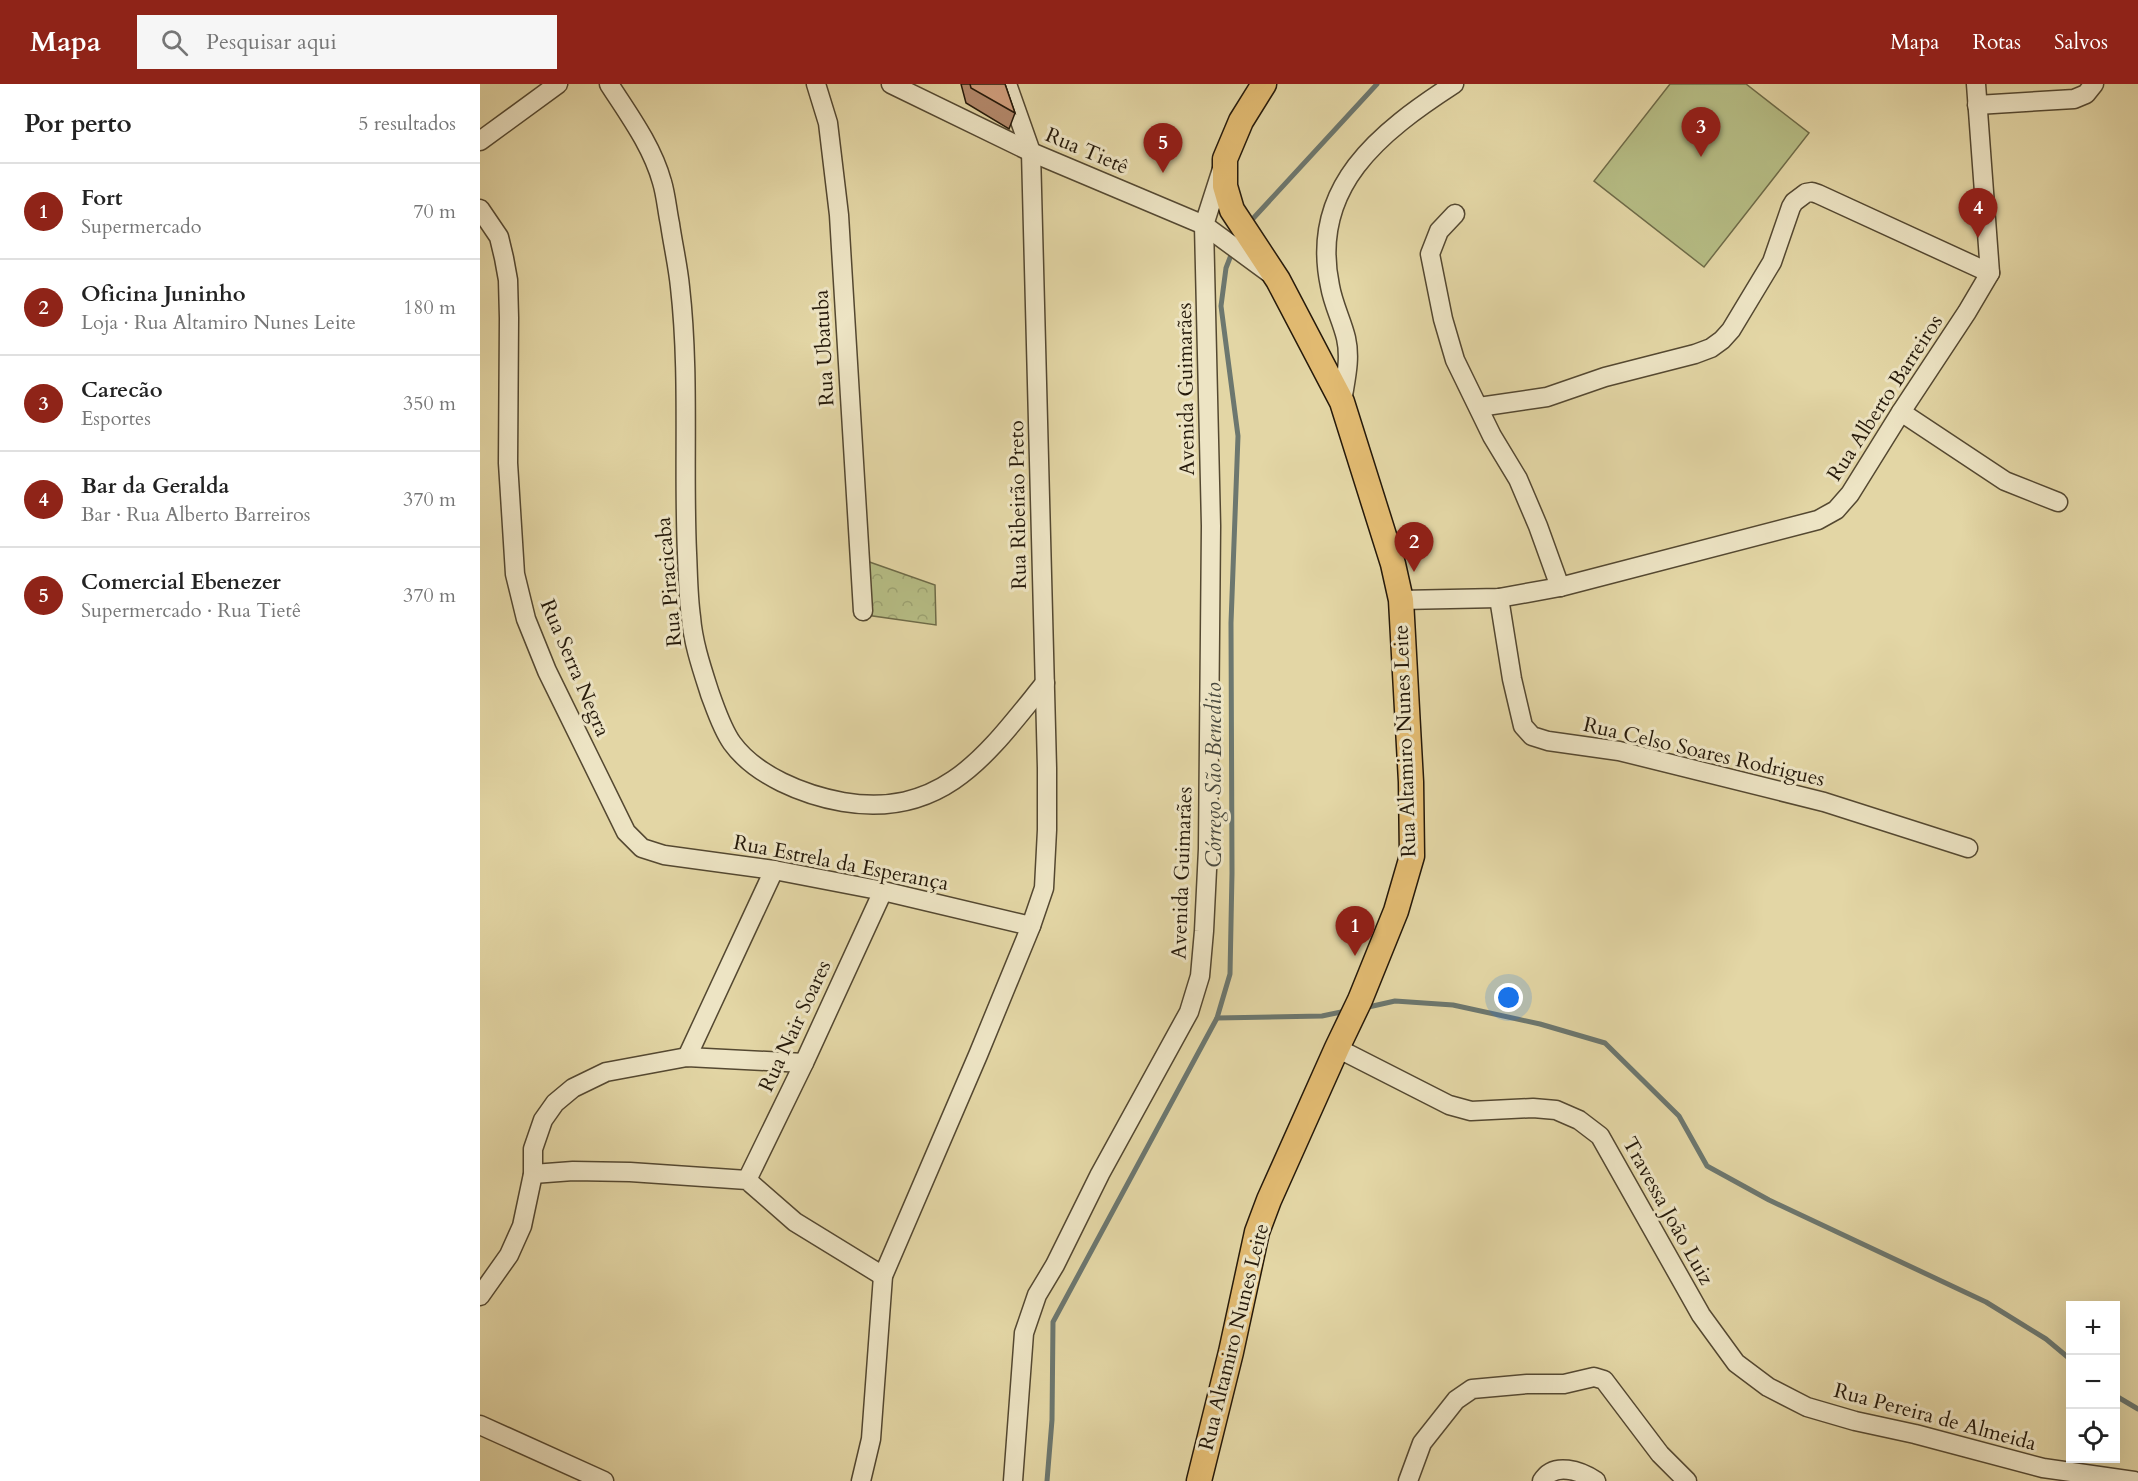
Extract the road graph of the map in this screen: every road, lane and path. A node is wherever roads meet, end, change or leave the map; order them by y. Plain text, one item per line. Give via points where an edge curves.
1 (558, 84) edge
2 (609, 84) edge
3 (816, 84) edge
4 (891, 84) edge
5 (1007, 84) edge
6 (1264, 84) edge
7 (1454, 84) edge
8 (1976, 84) edge
9 (2094, 84) edge
10 (1977, 105) junction
11 (480, 141) edge
12 (1031, 152) junction
13 (1225, 159) junction
14 (480, 209) edge
15 (1455, 214) dead end
16 (1208, 227) junction
17 (1990, 273) junction
18 (1278, 280) junction
19 (1342, 402) junction
20 (1479, 407) junction
21 (1901, 412) junction
22 (2058, 502) dead end
23 (1560, 587) junction
24 (1499, 598) junction
25 (1401, 600) junction
26 (863, 611) dead end
27 (1045, 684) junction
28 (642, 848) joint
29 (1968, 848) dead end
30 (774, 870) junction
31 (883, 891) junction
32 (1031, 926) junction
33 (1342, 1037) junction
34 (687, 1058) junction
35 (804, 1063) junction
36 (533, 1174) junction
37 (747, 1180) junction
38 (883, 1276) junction
39 (480, 1296) edge
40 (1736, 1363) joint
41 (480, 1425) edge
42 (2043, 1468) junction
43 (1591, 1477) edge
44 (604, 1481) edge
45 (861, 1481) edge
46 (1013, 1481) edge
47 (1199, 1481) edge
48 (1408, 1481) edge
49 (1542, 1481) edge
50 (1687, 1481) edge
51 (2059, 1481) edge
52 (2134, 1481) edge

1 - 11 street
2 - 27 street, Rua Piracicaba via 647,144 663,182 680,285 684,337 684,494 691,618 700,666 730,741 761,770 813,794 862,805 904,802 954,782 973,767
3 - 26 street, Rua Ubatuba via 828,123 839,215
4 - 12 street, Rua Tietê
5 - 12 street, Rua Ribeirão Preto
6 - 13 main road, Rua Altamiro Nunes Leite
7 - 19 street via 1389,130 1365,154 1350,173 1332,212 1325,256 1330,288 1347,340
8 - 10 street
9 - 10 street via 2086,94 2074,99
10 - 17 street
12 - 16 street, Rua Tietê
12 - 27 street, Rua Ribeirão Preto
13 - 16 street
13 - 18 main road, Rua Altamiro Nunes Leite via 1228,199
14 - 28 street, Rua Serra Negra via 499,237 507,280 511,521 515,574 526,619 547,671 626,832
15 - 20 street via 1439,231 1430,254 1455,360
16 - 18 street, Rua Tietê
16 - 46 street, Avenida Guimarães via 1211,525 1208,849 1200,976 1189,1012 1037,1295 1024,1334
17 - 20 street via 1818,194 1806,193 1791,207 1772,262 1740,315 1711,348 1547,397
17 - 21 street, Rua Alberto Barreiros
18 - 19 main road, Rua Altamiro Nunes Leite
19 - 25 main road, Rua Altamiro Nunes Leite
20 - 23 street via 1518,479
21 - 22 street via 2005,481
21 - 23 street, Rua Alberto Barreiros via 1844,503 1828,515
23 - 24 street, Rua Alberto Barreiros
24 - 25 street, Rua Alberto Barreiros
24 - 29 street, Rua Celso Soares Rodrigues via 1523,726 1532,736 1618,751 1824,802
25 - 33 main road, Rua Altamiro Nunes Leite via 1412,856 1396,911
27 - 32 street, Rua Ribeirão Preto via 1044,888
28 - 30 street, Rua Estrela da Esperança via 664,855
30 - 31 street, Rua Estrela da Esperança
30 - 34 street
31 - 32 street, Rua Estrela da Esperança
31 - 35 street, Rua Nair Soares
32 - 38 street, Rua Ribeirão Preto
33 - 40 street, Travessa João Luiz via 1449,1105 1471,1111 1556,1110 1579,1120 1600,1136 1701,1315
33 - 47 main road, Rua Altamiro Nunes Leite via 1257,1232
34 - 35 street
34 - 36 street via 606,1072 573,1088 543,1120 533,1149
35 - 37 street, Rua Nair Soares
36 - 37 street via 630,1172
36 - 39 street via 522,1226 509,1255
37 - 38 street via 795,1222
38 - 45 street, Rua Ribeirão Preto via 871,1439
40 - 42 street, Rua Pereira de Almeida via 1768,1388 1807,1407
41 - 44 street
42 - 51 street
42 - 52 street, Rua Pereira de Almeida
43 - 49 street via 1555,1469
48 - 50 street via 1422,1443 1456,1400 1472,1389 1564,1384 1598,1377

